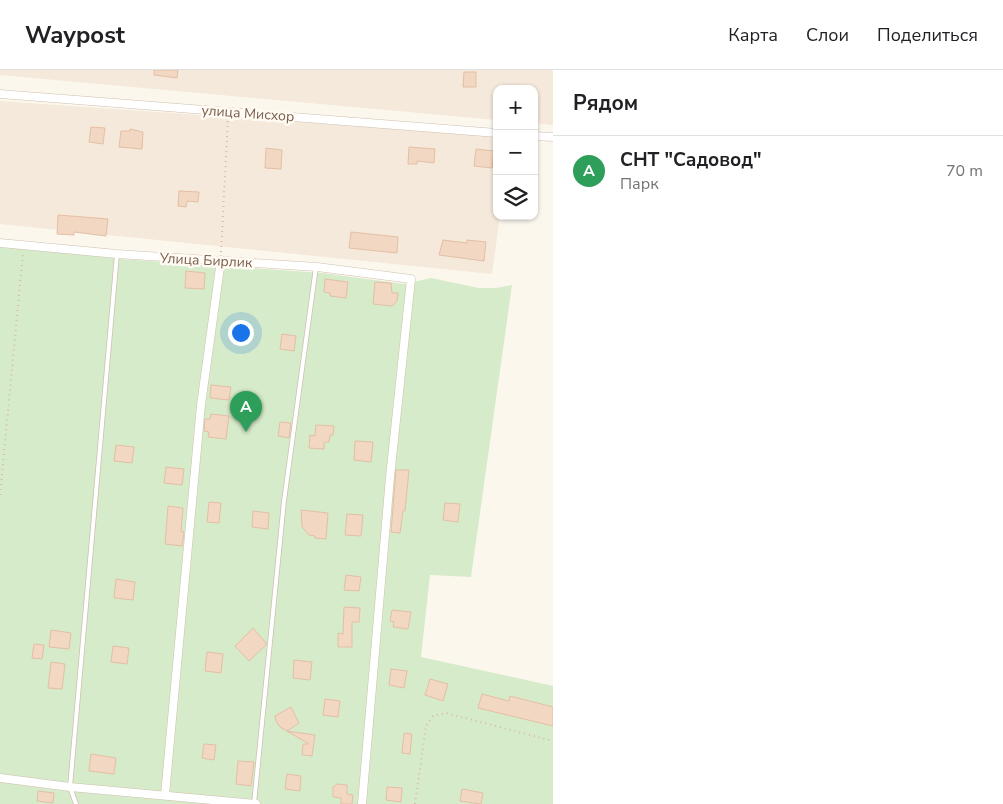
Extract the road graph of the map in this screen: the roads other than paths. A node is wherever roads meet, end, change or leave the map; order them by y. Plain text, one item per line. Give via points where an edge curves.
1 (0, 94) edge
2 (493, 133) edge
3 (538, 136) edge
4 (553, 137) edge
5 (0, 243) edge
6 (117, 254) junction
7 (221, 260) junction
8 (316, 267) junction
9 (0, 778) edge
10 (70, 788) junction
11 (165, 795) junction
12 (76, 804) edge
13 (255, 804) edge
14 (362, 804) edge

1 - 2 street, улица Мисхор
3 - 4 street
5 - 6 street, Улица Бирлик
6 - 7 street, Улица Бирлик
6 - 10 lane
7 - 8 street, Улица Бирлик
7 - 11 street via 201,405
8 - 13 lane via 284,500
8 - 14 street, Улица Бирлик via 411,279 390,477
9 - 10 street
10 - 11 street
10 - 12 lane
11 - 13 street

